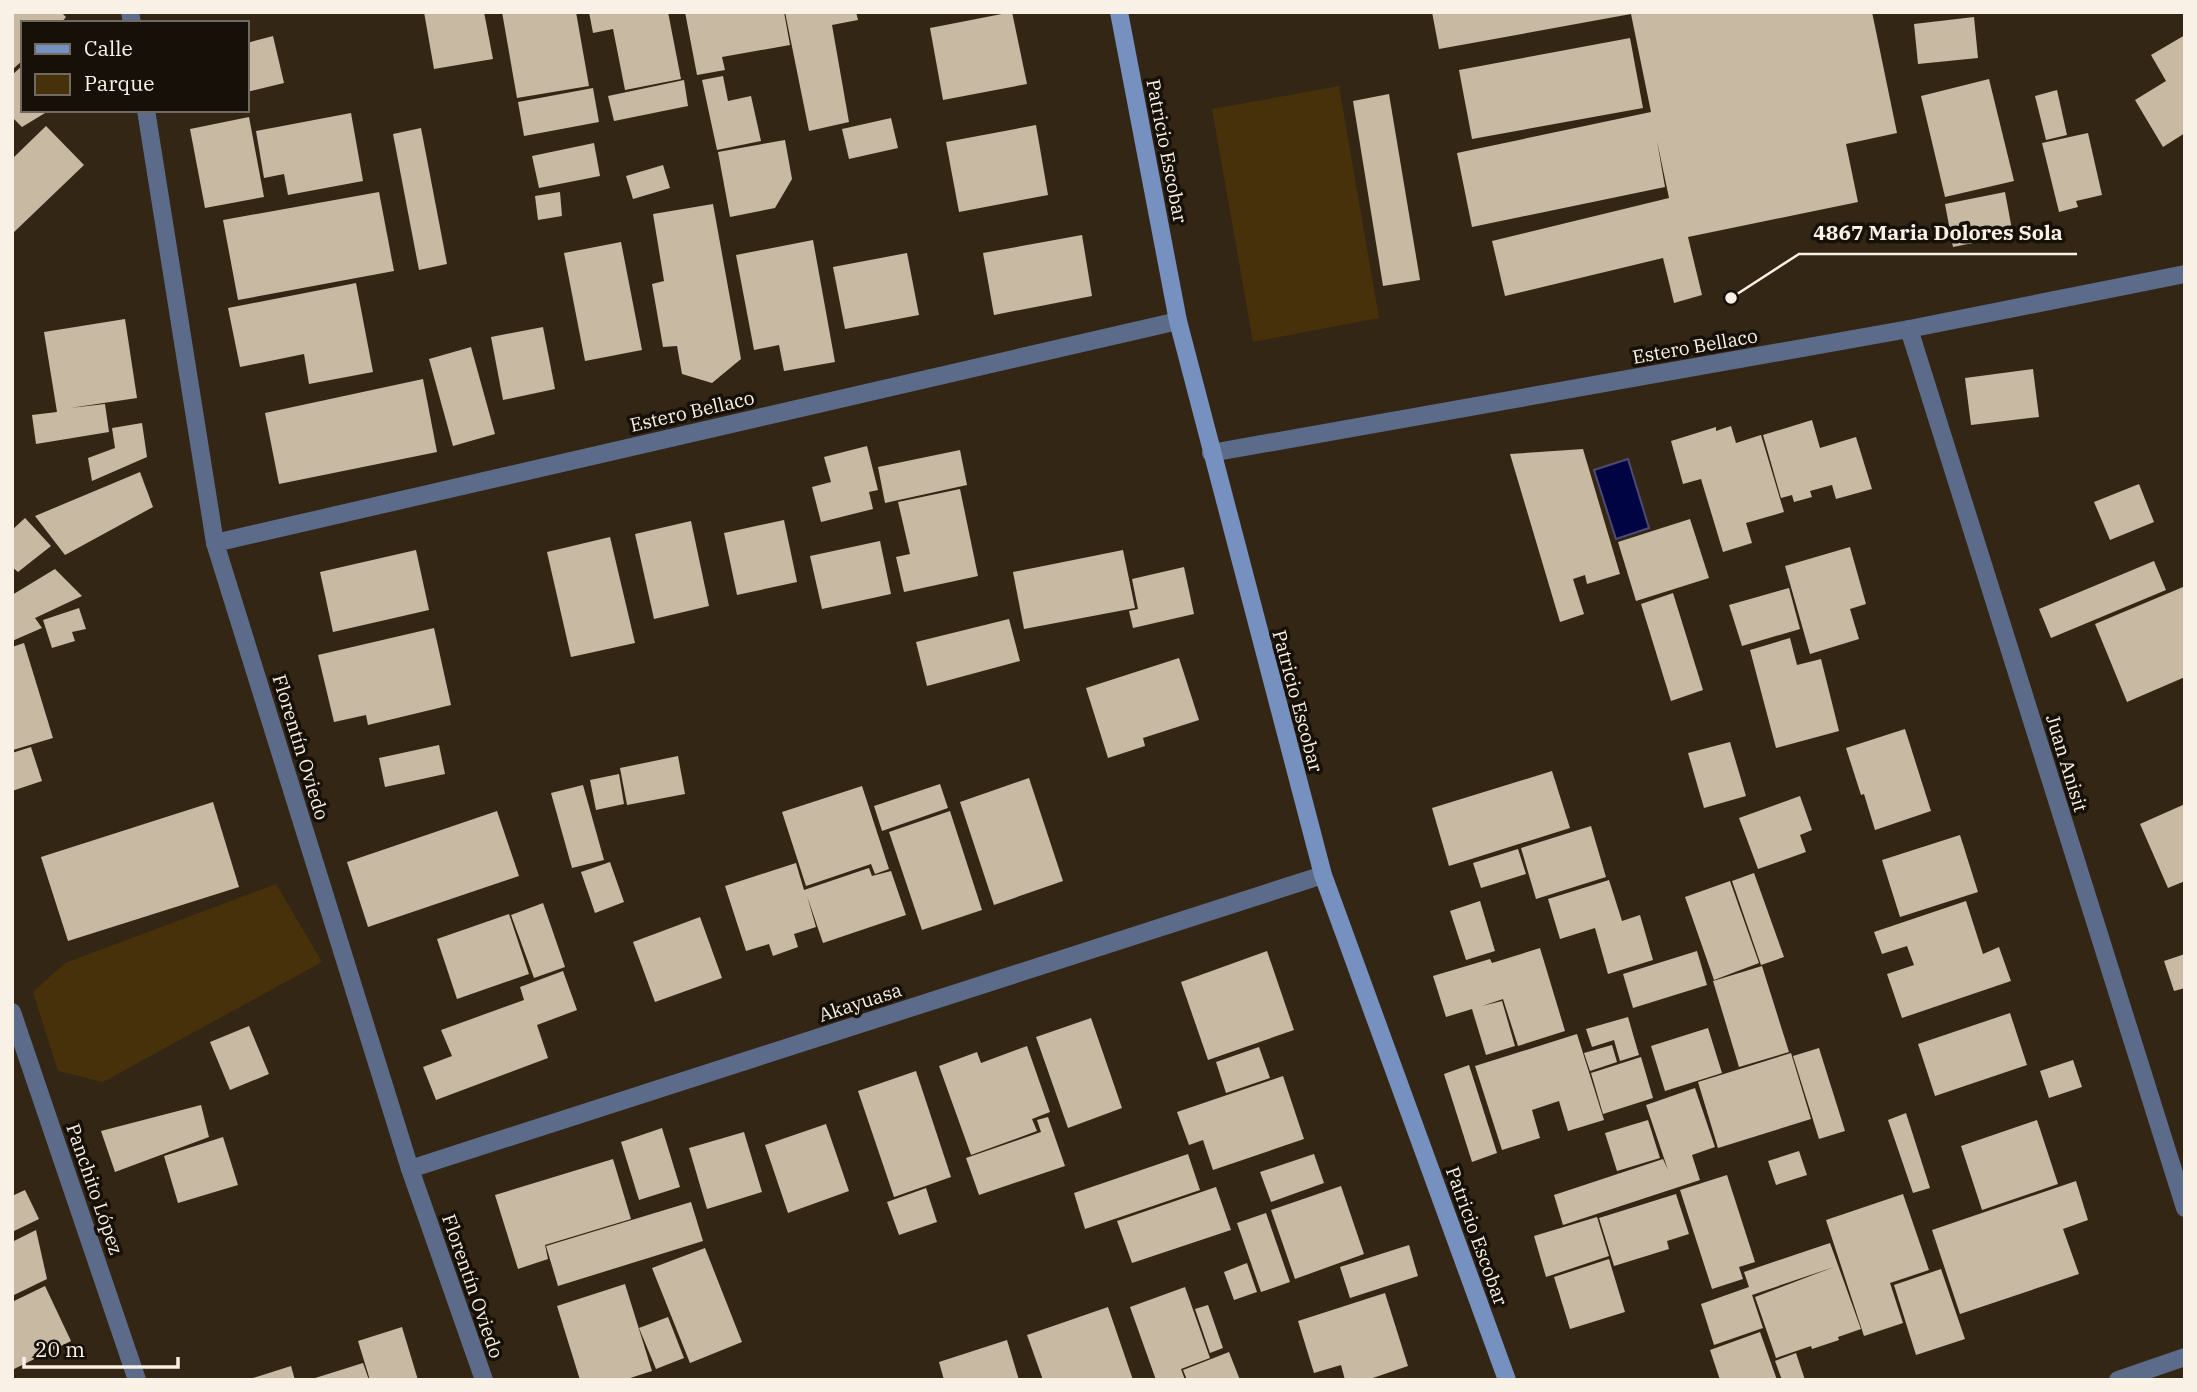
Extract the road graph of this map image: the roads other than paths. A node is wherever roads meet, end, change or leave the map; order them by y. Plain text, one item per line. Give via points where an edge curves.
1 (1119, 12) edge
2 (146, 112) edge
3 (2185, 274) edge
4 (1178, 321) junction
5 (1909, 330) junction
6 (1211, 453) junction
7 (215, 543) junction
8 (1322, 876) junction
9 (12, 1012) edge
10 (410, 1169) junction
11 (2185, 1208) edge
12 (2185, 1357) edge
13 (137, 1380) edge
14 (484, 1380) edge
15 (1507, 1380) edge
16 (2118, 1380) edge

1 - 4 street, Patricio Escobar
2 - 7 street, Florentín Oviedo
3 - 5 street, Estero Bellaco
4 - 6 street, Patricio Escobar
4 - 7 street, Estero Bellaco
5 - 6 street, Estero Bellaco
5 - 11 street, Juan Anisit
6 - 8 street, Patricio Escobar
7 - 10 street, Florentín Oviedo
8 - 10 street, Akayuasa
8 - 15 street, Patricio Escobar
9 - 13 street, Panchito López
10 - 14 street, Florentín Oviedo
12 - 16 street

